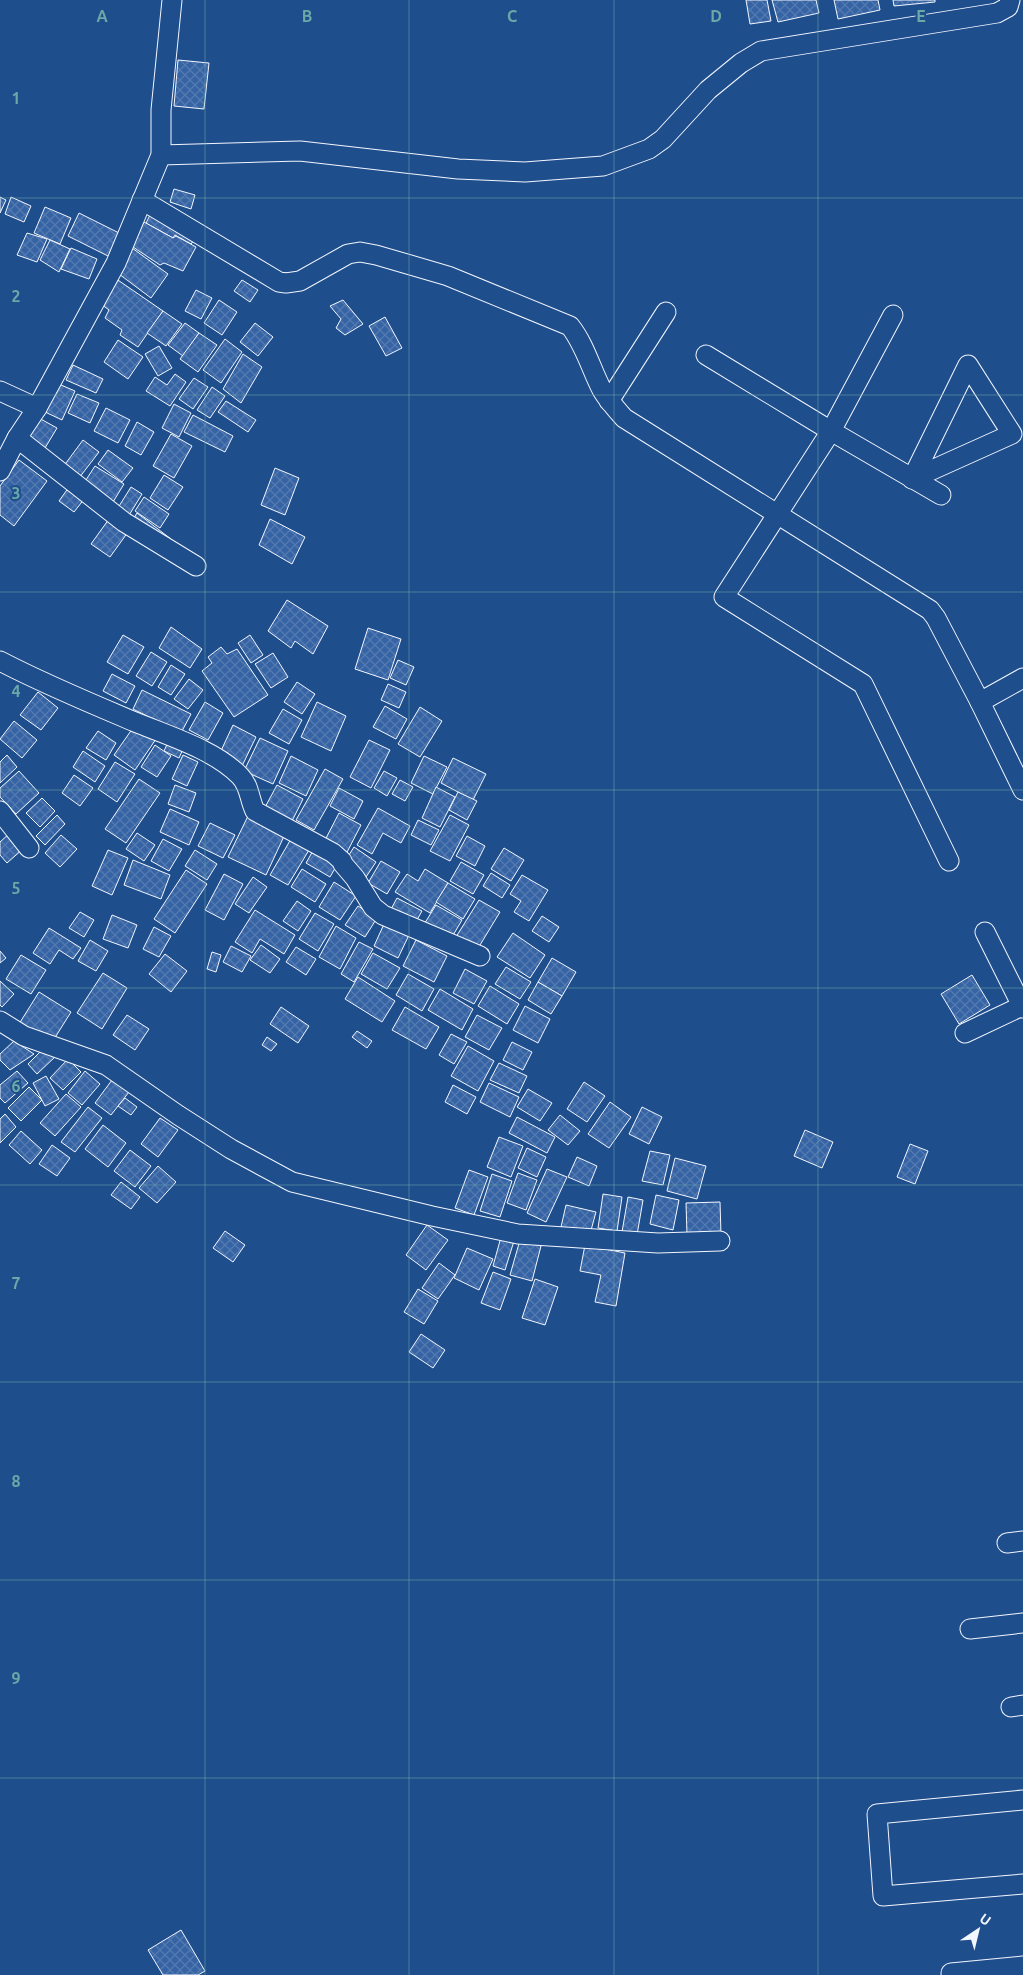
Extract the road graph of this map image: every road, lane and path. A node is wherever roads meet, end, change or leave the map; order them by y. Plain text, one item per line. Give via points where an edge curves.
1 (172, 0) edge
2 (1010, 0) edge
3 (161, 155) junction
4 (142, 200) junction
5 (666, 312) dead end
6 (893, 315) dead end
7 (706, 355) dead end
8 (0, 391) edge
9 (609, 401) junction
10 (37, 408) junction
11 (831, 431) junction
12 (1018, 432) edge
13 (18, 438) junction
14 (0, 472) edge
15 (912, 479) junction
16 (941, 495) dead end
17 (777, 514) junction
18 (196, 566) dead end
19 (0, 661) edge
20 (1023, 678) edge
21 (980, 702) junction
22 (1023, 790) edge
23 (0, 811) edge
24 (29, 848) dead end
25 (949, 862) dead end
26 (985, 932) dead end
27 (480, 956) dead end
28 (1022, 1007) edge
29 (0, 1021) edge
30 (965, 1033) dead end
31 (720, 1241) dead end
32 (1023, 1623) edge
33 (970, 1629) dead end
34 (1023, 1800) edge
35 (1023, 1884) edge
36 (1023, 1966) edge
37 (951, 1973) dead end

1 - 3 street via 161,110
2 - 3 street via 1008,7 997,13 761,51 741,62 708,90 663,139 649,149 603,166 525,172 458,169 300,151
3 - 4 street
4 - 9 street via 278,282 300,281 348,254 360,252 448,276 564,323 580,341
4 - 10 street via 116,263
5 - 9 street
6 - 11 street
7 - 11 street
8 - 10 street
9 - 17 street via 624,418 644,432
10 - 13 street
11 - 15 street
11 - 17 street
12 - 15 street
12 - 15 street via 968,365
13 - 14 street
13 - 18 street via 124,522
15 - 16 street
17 - 21 street via 930,610
17 - 25 street via 724,597 863,684
19 - 27 street via 45,684 194,746 220,761 247,785 257,813 342,860 373,907 382,915
20 - 21 street
21 - 22 street
23 - 24 street
26 - 28 street
28 - 30 street
29 - 31 street via 24,1036 106,1065 231,1150 292,1182 518,1234 658,1243
32 - 33 street
34 - 35 street via 877,1814 883,1896
36 - 37 street

